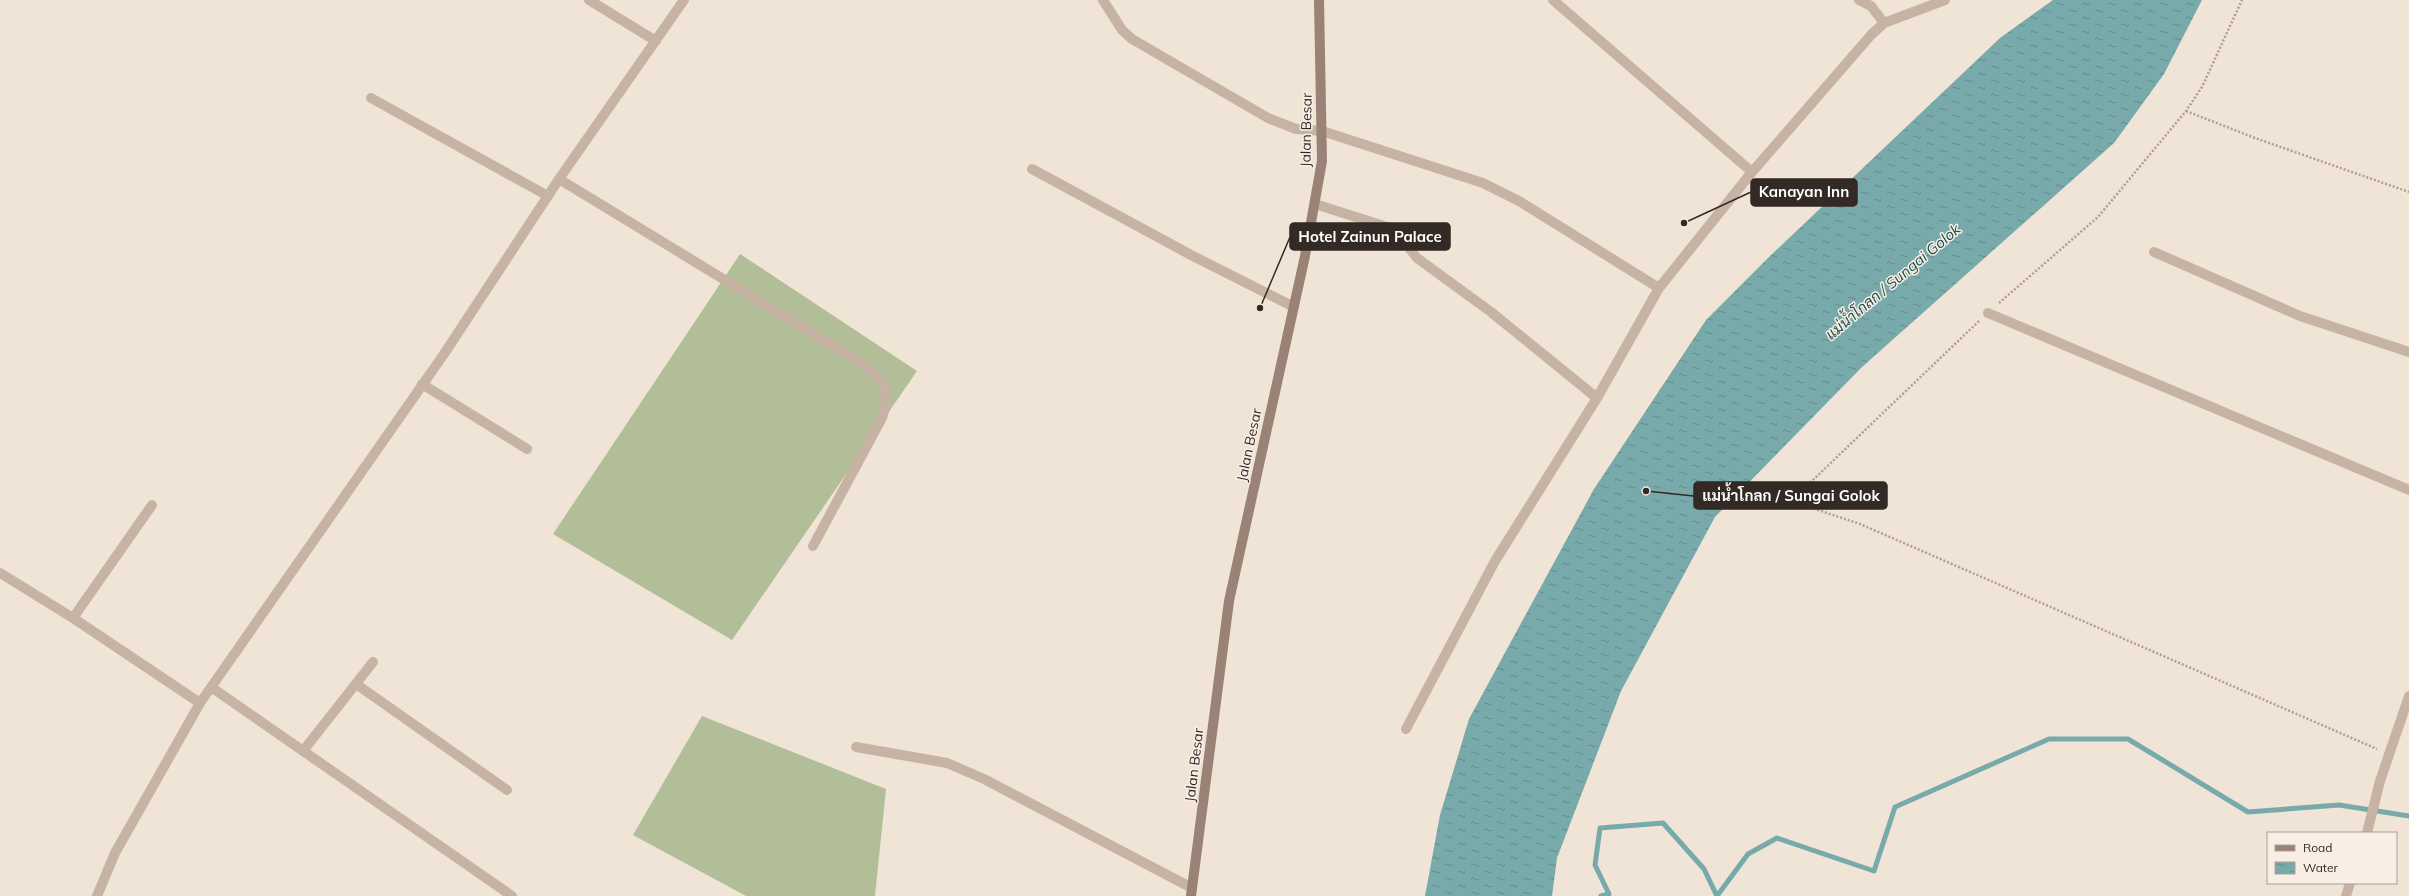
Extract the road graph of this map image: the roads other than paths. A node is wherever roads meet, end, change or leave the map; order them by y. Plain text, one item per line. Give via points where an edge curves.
1 (589, 0) edge
2 (684, 0) edge
3 (1103, 0) edge
4 (1319, 0) edge
5 (1553, 0) edge
6 (1860, 0) edge
7 (1945, 0) edge
8 (1884, 23) junction
9 (656, 41) junction
10 (371, 98) dead end
11 (1322, 131) junction
12 (1032, 169) dead end
13 (1752, 172) junction
14 (559, 179) junction
15 (548, 196) junction
16 (1314, 204) junction
17 (2154, 252) dead end
18 (1659, 288) junction
19 (1294, 307) junction
20 (1988, 313) road end
21 (2409, 352) edge
22 (422, 384) junction
23 (1597, 398) junction
24 (527, 450) dead end
25 (2409, 490) edge
26 (152, 504) dead end
27 (813, 546) dead end
28 (0, 573) edge
29 (73, 618) junction
30 (373, 662) dead end
31 (356, 684) junction
32 (211, 687) junction
33 (2409, 696) edge
34 (200, 703) junction
35 (1406, 730) dead end
36 (856, 747) dead end
37 (304, 751) junction
38 (507, 790) dead end
39 (2367, 832) edge
40 (2350, 884) edge
41 (1191, 892) edge
42 (97, 896) edge
43 (512, 896) edge
44 (2346, 896) edge

1 - 9 street
2 - 9 street
3 - 11 street via 1122,30 1145,46 1268,118 1296,129
4 - 11 main road, Jalan Besar
5 - 13 street
6 - 8 street via 1871,6
7 - 8 street
8 - 13 street via 1850,57
9 - 14 street
10 - 15 street
11 - 16 main road, Jalan Besar via 1322,161
11 - 18 street via 1483,183 1519,201
12 - 19 street
13 - 18 street
14 - 15 street
14 - 27 street via 852,358 877,375 885,386 887,399 882,418
15 - 22 street
16 - 19 main road, Jalan Besar
16 - 23 street via 1388,227 1402,239 1417,258 1491,312
17 - 21 street via 2300,316
18 - 23 street
19 - 41 main road, Jalan Besar via 1229,601
20 - 25 street
22 - 24 street
22 - 32 street
23 - 35 street via 1495,561
26 - 29 street
28 - 29 street
29 - 34 street
30 - 31 street
31 - 37 street
31 - 38 street
32 - 34 street
32 - 37 street
33 - 39 street via 2380,781
34 - 42 street via 115,853
36 - 41 street via 947,763 984,779
37 - 43 street
40 - 44 street

